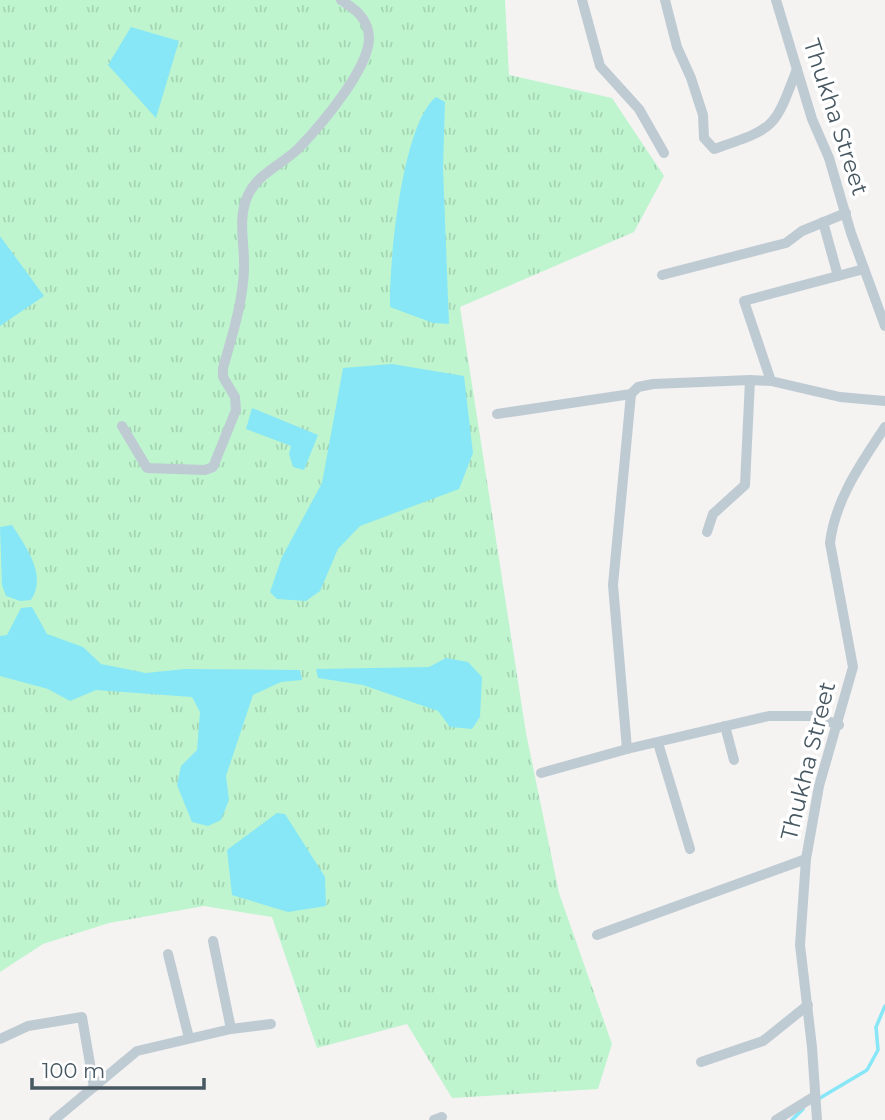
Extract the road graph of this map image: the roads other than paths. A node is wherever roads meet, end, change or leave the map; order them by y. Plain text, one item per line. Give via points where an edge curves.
1 (341, 0) edge
2 (582, 0) edge
3 (665, 0) edge
4 (776, 0) edge
5 (797, 69) junction
6 (664, 153) dead end
7 (846, 214) junction
8 (823, 222) junction
9 (864, 269) junction
10 (662, 275) dead end
11 (838, 276) junction
12 (885, 326) edge
13 (750, 380) junction
14 (771, 381) junction
15 (631, 394) junction
16 (885, 401) edge
17 (496, 414) dead end
18 (122, 426) dead end
19 (885, 427) edge
20 (707, 532) dead end
21 (839, 725) junction
22 (725, 726) junction
23 (658, 743) junction
24 (626, 749) junction
25 (734, 760) dead end
26 (541, 773) dead end
27 (690, 849) dead end
28 (806, 859) junction
29 (597, 935) dead end
30 (212, 941) dead end
31 (168, 954) dead end
32 (808, 1005) junction
33 (271, 1024) dead end
34 (231, 1029) junction
35 (189, 1038) junction
36 (0, 1039) edge
37 (701, 1062) dead end
38 (94, 1087) junction
39 (815, 1096) junction
40 (54, 1120) edge
41 (776, 1120) edge
42 (817, 1120) edge

1 - 18 street via 363,18 369,38 367,51 351,84 298,149 265,173 248,195 241,230 244,269 223,368 236,410 217,461 205,470 147,468
2 - 6 street via 600,66 639,109
3 - 5 street via 703,115 704,138 714,149 762,132 779,115
4 - 5 street, Thukha Street
5 - 7 street, Thukha Street
7 - 8 street
7 - 9 street, Thukha Street
8 - 10 street via 786,243
8 - 11 street
9 - 11 street
9 - 12 street, Thukha Street
11 - 14 street via 744,301
13 - 14 street
13 - 15 street via 682,381 638,387
13 - 20 street via 745,485 713,514
14 - 16 street via 840,397
15 - 17 street
15 - 24 street via 613,585
19 - 21 street, Thukha Street via 846,489 832,523 832,559 853,667
21 - 22 street via 813,716 789,715
21 - 28 street, Thukha Street via 819,786
22 - 23 street
22 - 25 street
23 - 24 street
23 - 27 street
24 - 26 street
28 - 29 street
28 - 32 street, Thukha Street via 800,945
30 - 34 street
31 - 35 street
32 - 37 street via 763,1041
32 - 39 street, Thukha Street
33 - 34 street
34 - 35 street
35 - 38 street via 137,1051
36 - 38 street via 28,1026 82,1017
38 - 40 street
39 - 41 street
39 - 42 street, Thukha Street

